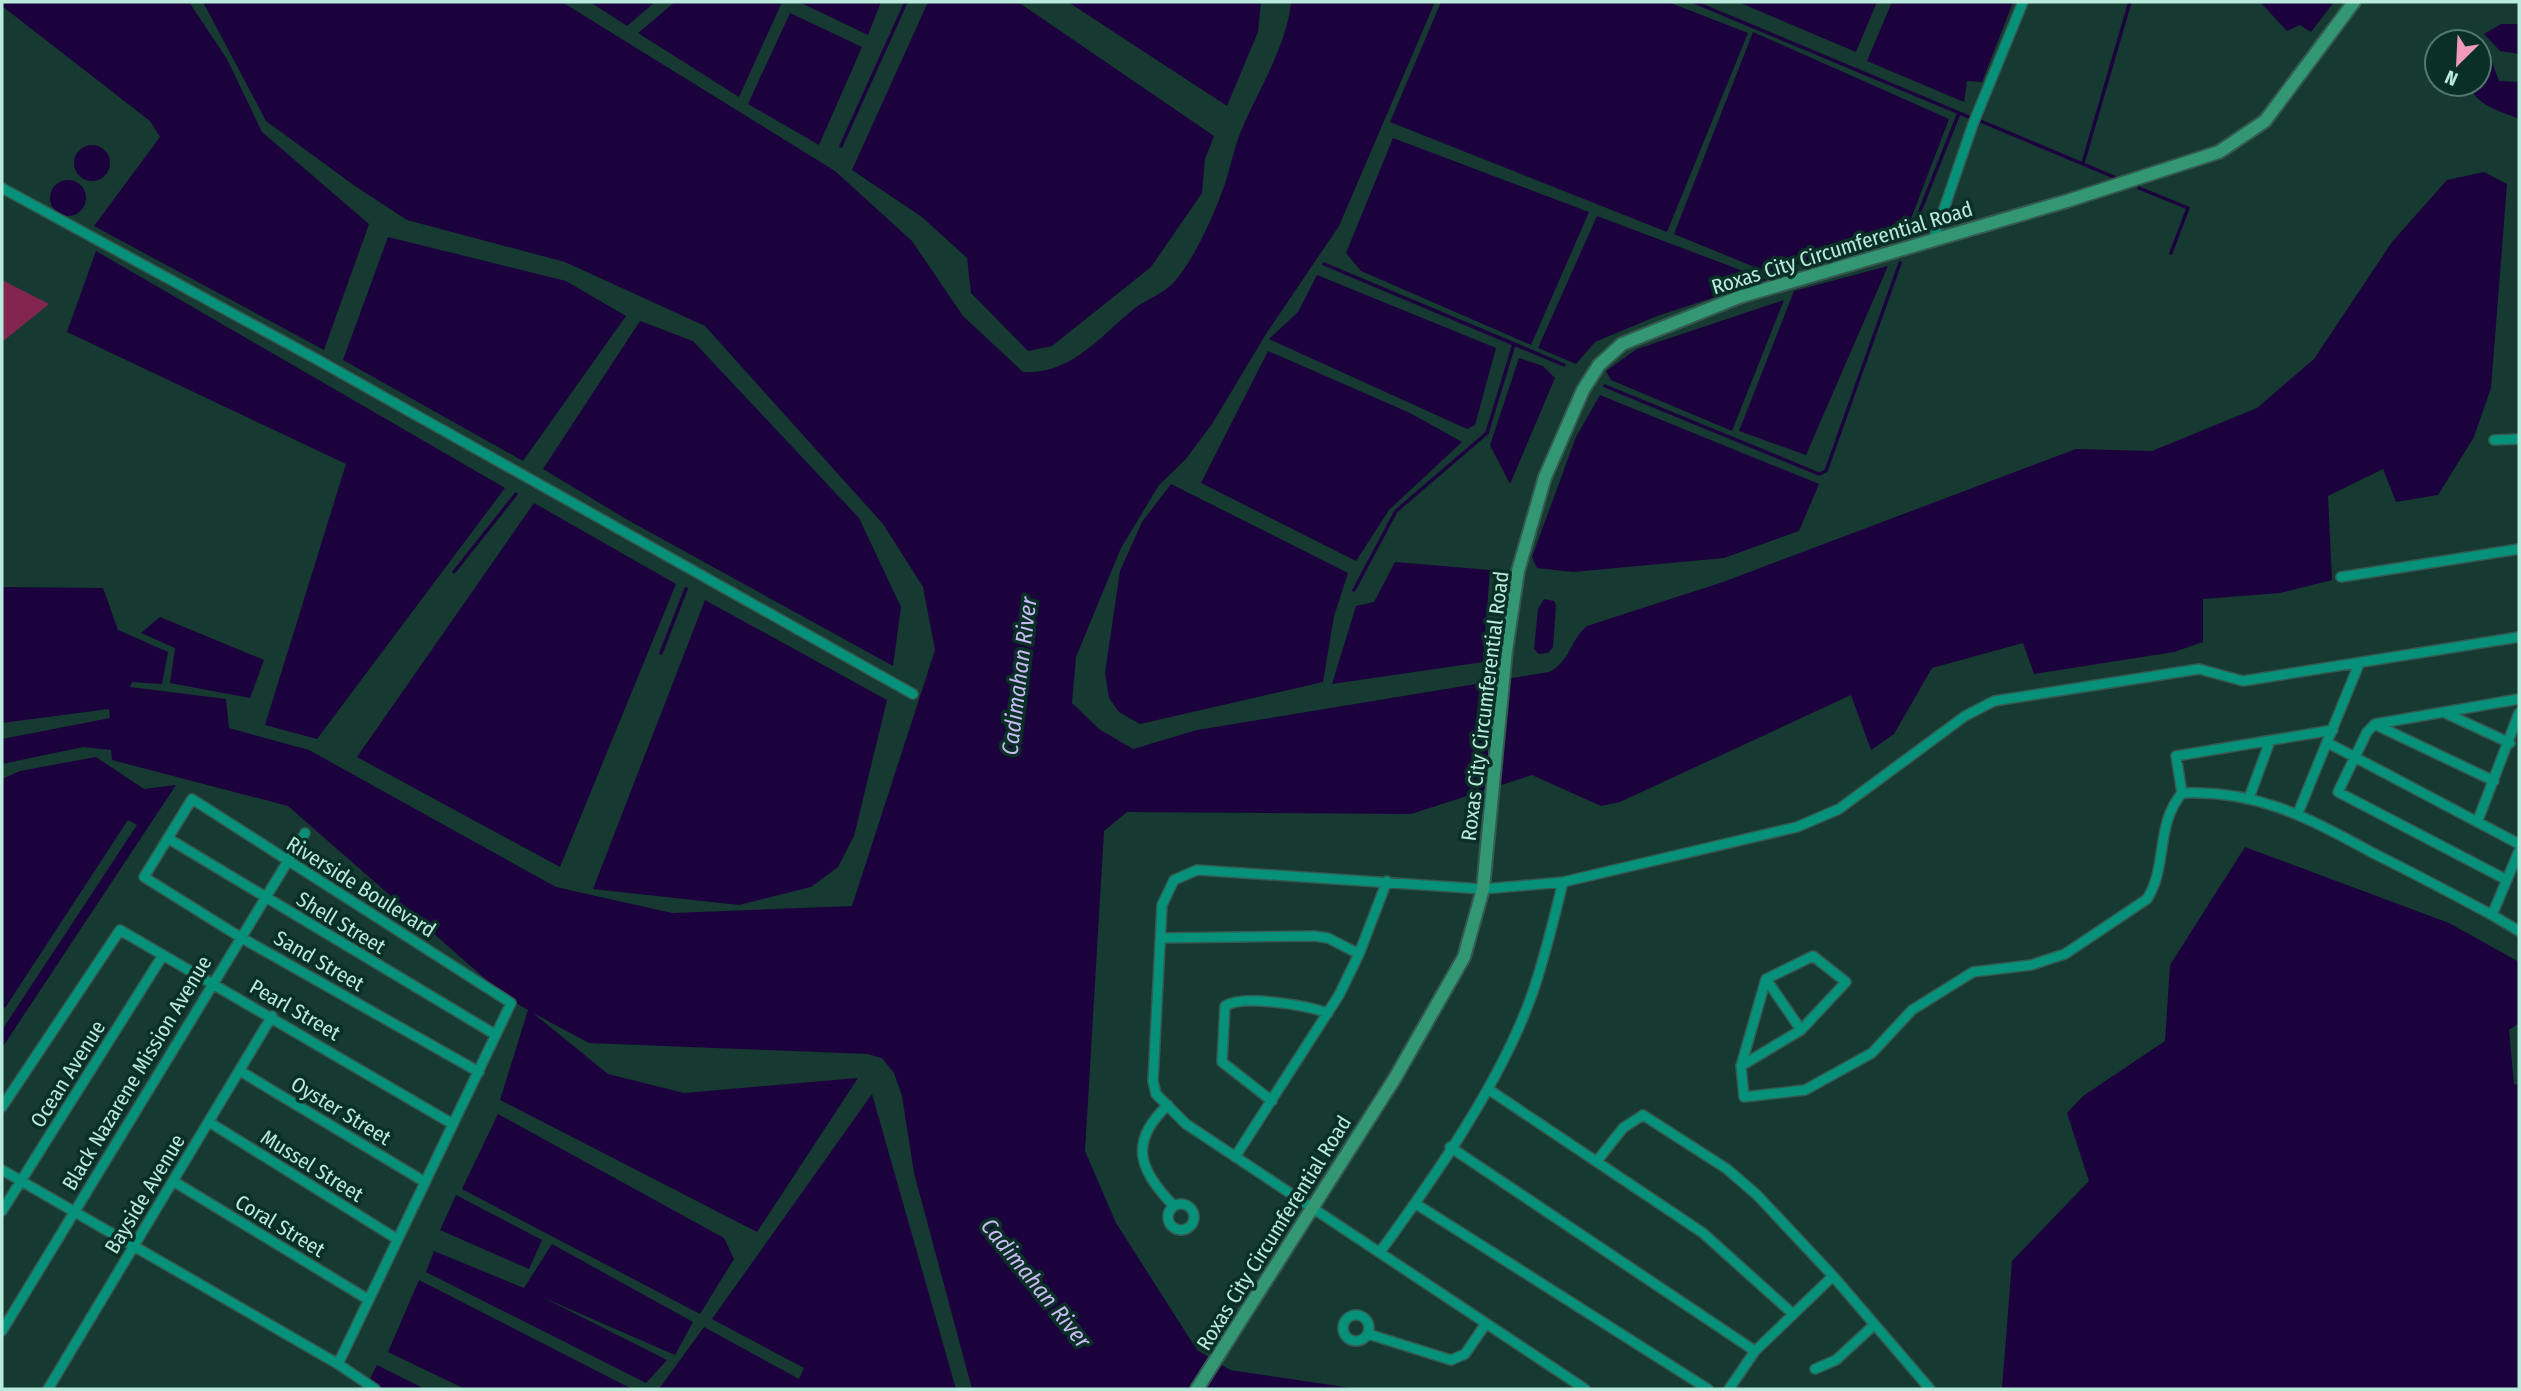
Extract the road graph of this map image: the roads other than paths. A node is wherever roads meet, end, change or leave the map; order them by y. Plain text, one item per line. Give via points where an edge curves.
1 (2023, 2) edge
2 (2354, 2) edge
3 (2, 188) edge
4 (1934, 238) junction
5 (2519, 439) edge
6 (2494, 440) dead end
7 (2519, 549) edge
8 (2342, 577) dead end
9 (2519, 637) edge
10 (2359, 664) junction
11 (913, 694) dead end
12 (2519, 699) edge
13 (2444, 712) junction
14 (2519, 713) edge
15 (2375, 724) junction
16 (2333, 730) junction
17 (2270, 741) junction
18 (2328, 743) junction
19 (2510, 743) junction
20 (2355, 756) junction
21 (2494, 781) junction
22 (2182, 793) junction
23 (2249, 798) junction
24 (2298, 813) junction
25 (2478, 820) junction
26 (304, 833) dead end
27 (169, 839) junction
28 (2519, 844) edge
29 (2519, 851) edge
30 (287, 861) junction
31 (2507, 880) junction
32 (1387, 881) junction
33 (1563, 882) junction
34 (1483, 889) junction
35 (264, 898) junction
36 (2492, 915) junction
37 (2519, 931) edge
38 (240, 937) junction
39 (1161, 938) junction
40 (163, 954) junction
41 (1359, 954) junction
42 (1766, 979) junction
43 (211, 982) junction
44 (1328, 1013) junction
45 (272, 1016) junction
46 (1801, 1030) junction
47 (496, 1035) junction
48 (1741, 1066) junction
49 (240, 1071) junction
50 (478, 1072) junction
51 (1488, 1089) junction
52 (1272, 1101) junction
53 (1168, 1105) junction
54 (2, 1107) edge
55 (209, 1122) junction
56 (451, 1123) junction
57 (1450, 1147) junction
58 (1235, 1157) junction
59 (1597, 1161) junction
60 (2, 1170) edge
61 (21, 1181) junction
62 (173, 1181) junction
63 (425, 1182) junction
64 (1416, 1204) junction
65 (1173, 1205) dead end
66 (1312, 1207) junction
67 (2, 1211) edge
68 (74, 1213) junction
69 (397, 1239) junction
70 (134, 1247) junction
71 (1380, 1252) junction
72 (1833, 1276) junction
73 (369, 1300) junction
74 (1793, 1314) junction
75 (1485, 1325) junction
76 (1874, 1325) junction
77 (2, 1331) edge
78 (1368, 1334) dead end
79 (1755, 1351) junction
80 (338, 1364) junction
81 (1815, 1369) dead end
82 (360, 1385) edge
83 (1927, 1388) edge
84 (48, 1389) edge
85 (375, 1389) edge
86 (1197, 1389) edge
87 (1585, 1389) edge
88 (1708, 1389) edge
89 (1730, 1389) edge

1 - 4 street via 1973,124
2 - 4 main road, Roxas City Circumferential Road via 2265,121 2219,152
3 - 11 street
4 - 34 main road, Roxas City Circumferential Road via 1739,297 1622,344 1599,365 1583,390 1545,477 1518,571
5 - 6 street
7 - 8 street
9 - 10 street
10 - 16 street
10 - 33 street via 2243,681 2200,669 1994,701 1965,716 1839,809 1797,827
12 - 13 street
13 - 15 street
13 - 19 street
14 - 19 street
15 - 20 street
15 - 21 street
16 - 17 street
16 - 18 street
17 - 22 street via 2176,756
17 - 23 street
18 - 20 street
18 - 24 street
19 - 21 street
20 - 25 street
20 - 31 street via 2338,792
21 - 25 street
22 - 23 street
22 - 48 street via 2170,807 2163,827 2155,886 2147,899 2065,954 2031,965 1973,972 1912,1010 1871,1053 1805,1090 1744,1097
23 - 24 street
24 - 36 street
25 - 28 street
26 - 30 street, Black Nazarene Mission Avenue
27 - 30 street, Riverside Boulevard via 192,799
27 - 35 street, Shell Street
27 - 38 street, Sand Street via 145,877
29 - 31 street
30 - 35 street, Black Nazarene Mission Avenue
30 - 47 street, Riverside Boulevard via 511,1003
31 - 36 street
32 - 34 street
32 - 39 street via 1197,870 1174,880 1166,892
32 - 41 street
33 - 34 street
33 - 51 street via 1529,1002
34 - 66 main road, Roxas City Circumferential Road via 1464,957 1395,1078
35 - 38 street, Black Nazarene Mission Avenue
35 - 47 street, Shell Street
36 - 37 street
38 - 43 street, Black Nazarene Mission Avenue
38 - 50 street, Sand Street
39 - 41 street via 1314,936
39 - 53 street via 1153,1081 1156,1094
40 - 43 street, Pearl Street
40 - 54 street, Pearl Street via 120,930
40 - 61 street, Ocean Avenue
41 - 44 street
42 - 46 street
42 - 46 street via 1812,956 1846,982
42 - 48 street
43 - 45 street, Pearl Street
43 - 68 street, Black Nazarene Mission Avenue
44 - 52 street
44 - 52 street via 1305,1005 1237,1002 1225,1006 1222,1062
45 - 49 street, Bayside Avenue
45 - 56 street, Pearl Street
46 - 48 street
47 - 50 street
49 - 55 street, Bayside Avenue
49 - 63 street, Oyster Street
50 - 56 street
51 - 57 street
51 - 59 street
52 - 58 street
53 - 58 street via 1186,1124
53 - 65 street via 1148,1129 1143,1157 1151,1182
55 - 62 street, Bayside Avenue
55 - 69 street, Mussel Street
56 - 63 street
57 - 64 street
57 - 79 street
58 - 66 street
59 - 72 street via 1623,1128 1643,1115 1727,1169 1758,1195
59 - 74 street via 1703,1233
60 - 61 street
61 - 67 street, Ocean Avenue
61 - 68 street
62 - 70 street, Bayside Avenue
62 - 73 street, Coral Street
63 - 69 street
64 - 71 street
64 - 88 street
66 - 71 street
66 - 86 main road, Roxas City Circumferential Road
68 - 70 street
68 - 77 street, Black Nazarene Mission Avenue
69 - 73 street
70 - 80 street
70 - 84 street, Bayside Avenue
71 - 75 street
72 - 74 street
72 - 76 street
73 - 80 street
74 - 79 street
75 - 78 street via 1465,1354 1451,1360
75 - 87 street
76 - 81 street via 1836,1360
76 - 83 street
79 - 89 street
80 - 82 street
82 - 85 street

